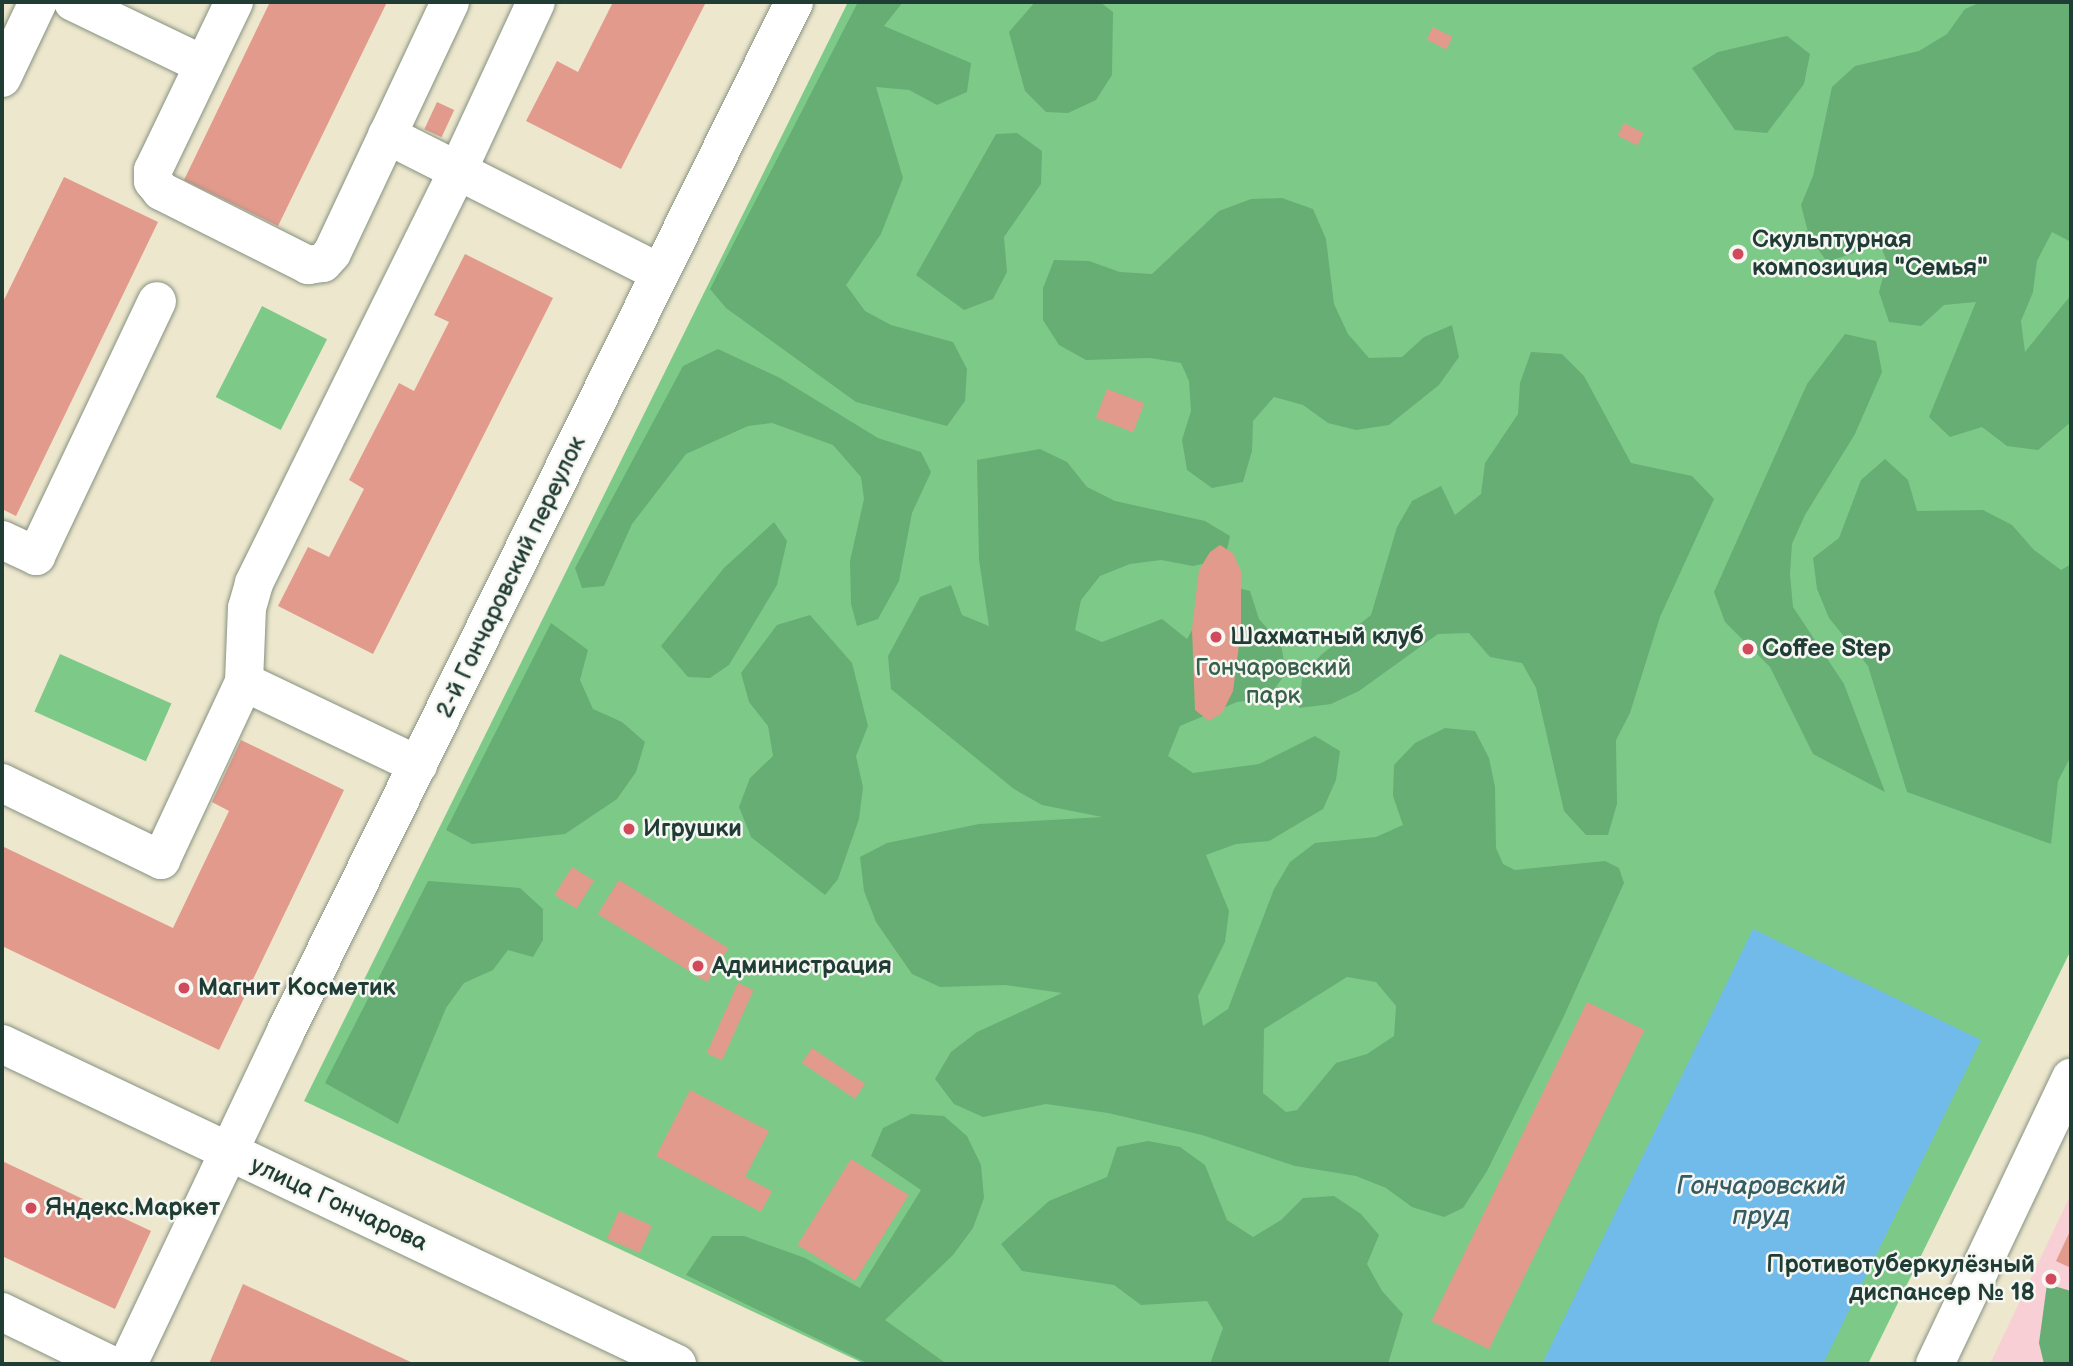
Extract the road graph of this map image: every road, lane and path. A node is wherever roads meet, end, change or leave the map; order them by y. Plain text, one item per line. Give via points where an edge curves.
1 (38, 2) edge
2 (73, 2) edge
3 (234, 2) edge
4 (450, 2) edge
5 (536, 2) edge
6 (793, 2) edge
7 (204, 65) junction
8 (2, 78) edge
9 (387, 135) junction
10 (458, 170) junction
11 (660, 273) junction
12 (157, 300) dead end
13 (2, 540) edge
14 (244, 682) junction
15 (418, 765) junction
16 (2, 783) edge
17 (2, 1044) edge
18 (2071, 1078) edge
19 (228, 1152) junction
20 (2, 1312) edge
21 (661, 1361) edge
22 (109, 1364) edge
23 (128, 1364) edge
24 (1935, 1364) edge

1 - 8 street
2 - 7 street
3 - 7 street
4 - 9 street
5 - 10 street
6 - 11 street, 2-й Гончаровский переулок
7 - 9 street via 153,170 153,181 161,191 308,265 323,263 332,253
9 - 10 street
10 - 11 street
10 - 14 street via 254,583 247,608
11 - 15 street, 2-й Гончаровский переулок
12 - 13 street via 36,556
14 - 15 street
14 - 16 street via 161,860
15 - 19 street, 2-й Гончаровский переулок
17 - 19 street, улица Гончарова
18 - 24 street
19 - 21 street, улица Гончарова
19 - 23 street, 2-й Гончаровский переулок
20 - 22 street

